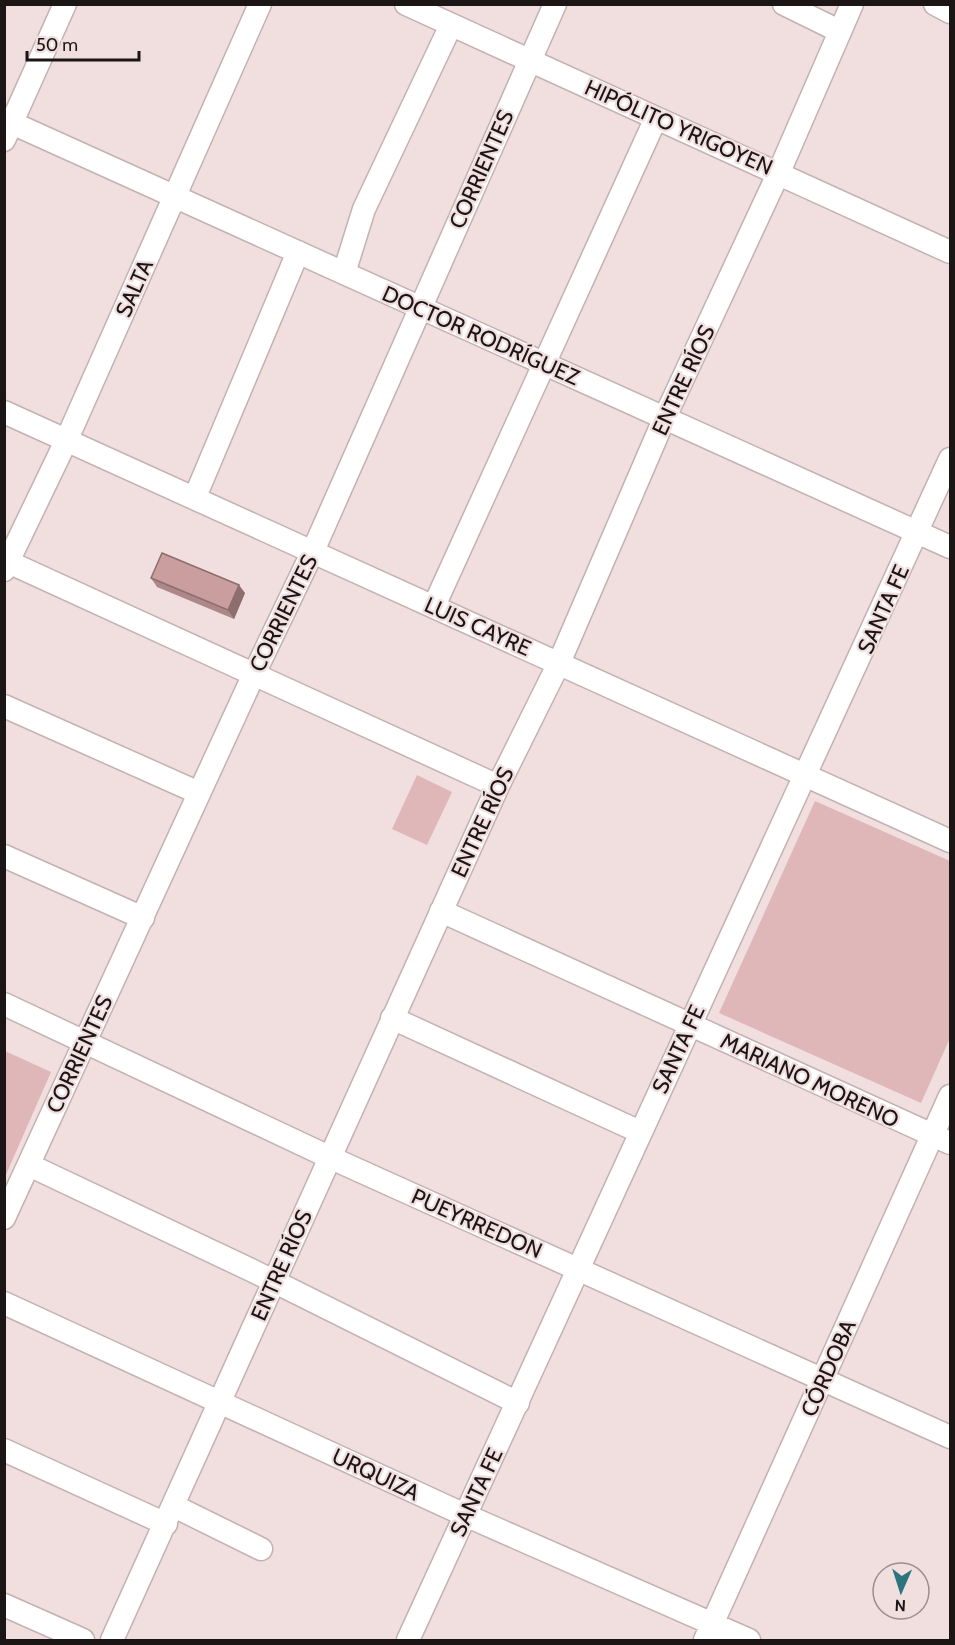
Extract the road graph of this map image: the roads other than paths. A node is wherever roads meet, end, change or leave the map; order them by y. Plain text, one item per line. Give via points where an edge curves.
1 (65, 4) edge
2 (260, 4) edge
3 (406, 4) edge
4 (555, 4) edge
5 (784, 4) edge
6 (852, 4) edge
7 (935, 4) edge
8 (951, 12) edge
9 (451, 25) junction
10 (839, 31) junction
11 (528, 60) junction
12 (656, 118) junction
13 (8, 131) edge
14 (779, 172) junction
15 (174, 195) junction
16 (298, 252) junction
17 (951, 252) edge
18 (345, 273) junction
19 (421, 307) junction
20 (545, 363) junction
21 (4, 412) edge
22 (665, 417) junction
23 (67, 439) junction
24 (951, 459) edge
25 (195, 497) junction
26 (918, 532) junction
27 (951, 547) edge
28 (313, 551) junction
29 (6, 564) edge
30 (434, 606) junction
31 (559, 663) junction
32 (254, 674) junction
33 (4, 706) edge
34 (807, 775) junction
35 (498, 786) junction
36 (199, 794) junction
37 (951, 842) edge
38 (4, 856) edge
39 (441, 911) junction
40 (142, 918) junction
41 (4, 1004) edge
42 (392, 1018) junction
43 (689, 1024) junction
44 (85, 1040) junction
45 (951, 1096) edge
46 (640, 1132) junction
47 (941, 1139) edge
48 (329, 1157) junction
49 (29, 1165) junction
50 (4, 1218) edge
51 (579, 1268) junction
52 (273, 1282) junction
53 (4, 1303) edge
54 (822, 1381) junction
55 (220, 1402) junction
56 (518, 1403) junction
57 (951, 1437) edge
58 (4, 1450) edge
59 (170, 1515) junction
60 (465, 1515) junction
61 (261, 1549) dead end
62 (4, 1605) edge
63 (708, 1632) edge
64 (83, 1641) edge
65 (112, 1641) edge
66 (408, 1641) edge
67 (749, 1641) edge

1 - 13 street
2 - 15 street, SALTA
3 - 9 street, HIPÓLITO YRIGOYEN
4 - 11 street, CORRIENTES
5 - 10 street
6 - 10 street, ENTRE RÍOS
7 - 8 street
9 - 11 street, HIPÓLITO YRIGOYEN
9 - 18 street via 364,209
10 - 14 street, ENTRE RÍOS
11 - 12 street, HIPÓLITO YRIGOYEN
11 - 19 street, CORRIENTES
12 - 14 street, HIPÓLITO YRIGOYEN
12 - 20 street
13 - 15 street, DOCTOR RODRÍGUEZ
14 - 17 street, HIPÓLITO YRIGOYEN
14 - 22 street, ENTRE RÍOS
15 - 16 street, DOCTOR RODRÍGUEZ
15 - 23 street, SALTA
16 - 18 street, DOCTOR RODRÍGUEZ
16 - 25 street
18 - 19 street, DOCTOR RODRÍGUEZ
19 - 20 street, DOCTOR RODRÍGUEZ
19 - 28 street, CORRIENTES
20 - 22 street, DOCTOR RODRÍGUEZ
20 - 30 street
21 - 23 street, LUIS CAYRE
22 - 26 street, DOCTOR RODRÍGUEZ
22 - 31 street, ENTRE RÍOS
23 - 25 street, LUIS CAYRE
23 - 29 street, SALTA
24 - 26 street, SANTA FE
25 - 28 street, LUIS CAYRE
26 - 27 street, DOCTOR RODRÍGUEZ
26 - 34 street, SANTA FE
28 - 30 street, LUIS CAYRE
28 - 32 street, CORRIENTES
29 - 32 street
30 - 31 street, LUIS CAYRE
31 - 34 street, LUIS CAYRE
31 - 35 street, ENTRE RÍOS
32 - 35 street
32 - 36 street, CORRIENTES
33 - 36 street
34 - 37 street, LUIS CAYRE
34 - 43 street, SANTA FE
35 - 39 street, ENTRE RÍOS
36 - 40 street, CORRIENTES
38 - 40 street
39 - 42 street, ENTRE RÍOS
39 - 43 street, MARIANO MORENO
40 - 44 street, CORRIENTES
41 - 44 street, PUEYRREDON
42 - 46 street
42 - 48 street, ENTRE RÍOS
43 - 46 street, SANTA FE
43 - 47 street, MARIANO MORENO
44 - 48 street, PUEYRREDON
44 - 49 street, CORRIENTES
45 - 47 street, CÓRDOBA
46 - 51 street, SANTA FE
47 - 54 street, CÓRDOBA
48 - 51 street, PUEYRREDON
48 - 52 street, ENTRE RÍOS
49 - 50 street, CORRIENTES
49 - 52 street
51 - 54 street, PUEYRREDON
51 - 56 street, SANTA FE
52 - 55 street, ENTRE RÍOS
52 - 56 street
53 - 55 street, URQUIZA
54 - 57 street, PUEYRREDON
54 - 63 street, CÓRDOBA
55 - 59 street, ENTRE RÍOS
55 - 60 street, URQUIZA
56 - 60 street, SANTA FE
58 - 59 street
59 - 61 street
59 - 65 street, ENTRE RÍOS
60 - 63 street, URQUIZA
60 - 66 street, SANTA FE
62 - 64 street
63 - 67 street, URQUIZA

